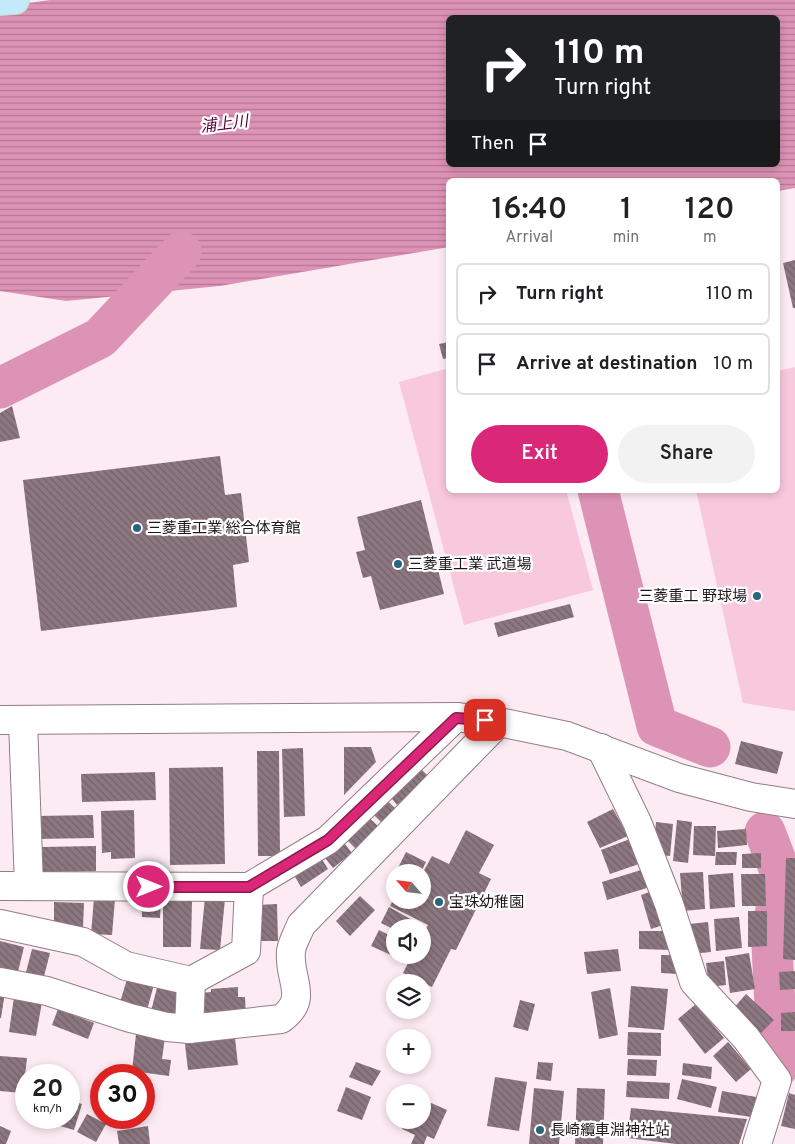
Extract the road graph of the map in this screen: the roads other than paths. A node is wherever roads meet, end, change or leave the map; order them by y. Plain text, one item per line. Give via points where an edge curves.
1 (15, 0) edge
2 (0, 1) edge
3 (456, 718) junction
4 (12, 721) edge
5 (500, 722) junction
6 (602, 748) junction
7 (795, 804) edge
8 (0, 886) edge
9 (29, 886) junction
10 (249, 887) junction
11 (0, 924) edge
12 (191, 981) junction
13 (0, 982) edge
14 (189, 1029) junction
15 (786, 1082) edge
16 (757, 1144) edge

1 - 2 main road
3 - 4 street
3 - 5 street
3 - 10 street via 328,840
4 - 9 street
5 - 6 street via 567,736
5 - 14 street via 301,925 291,950 296,1004 291,1012 281,1019
6 - 7 street via 679,778 751,797
6 - 15 street via 637,822 666,895 694,982
8 - 9 street
9 - 10 street
10 - 12 street via 246,952
11 - 12 street via 83,942 126,966
12 - 14 street
13 - 14 street via 47,992 130,1018
15 - 16 street

